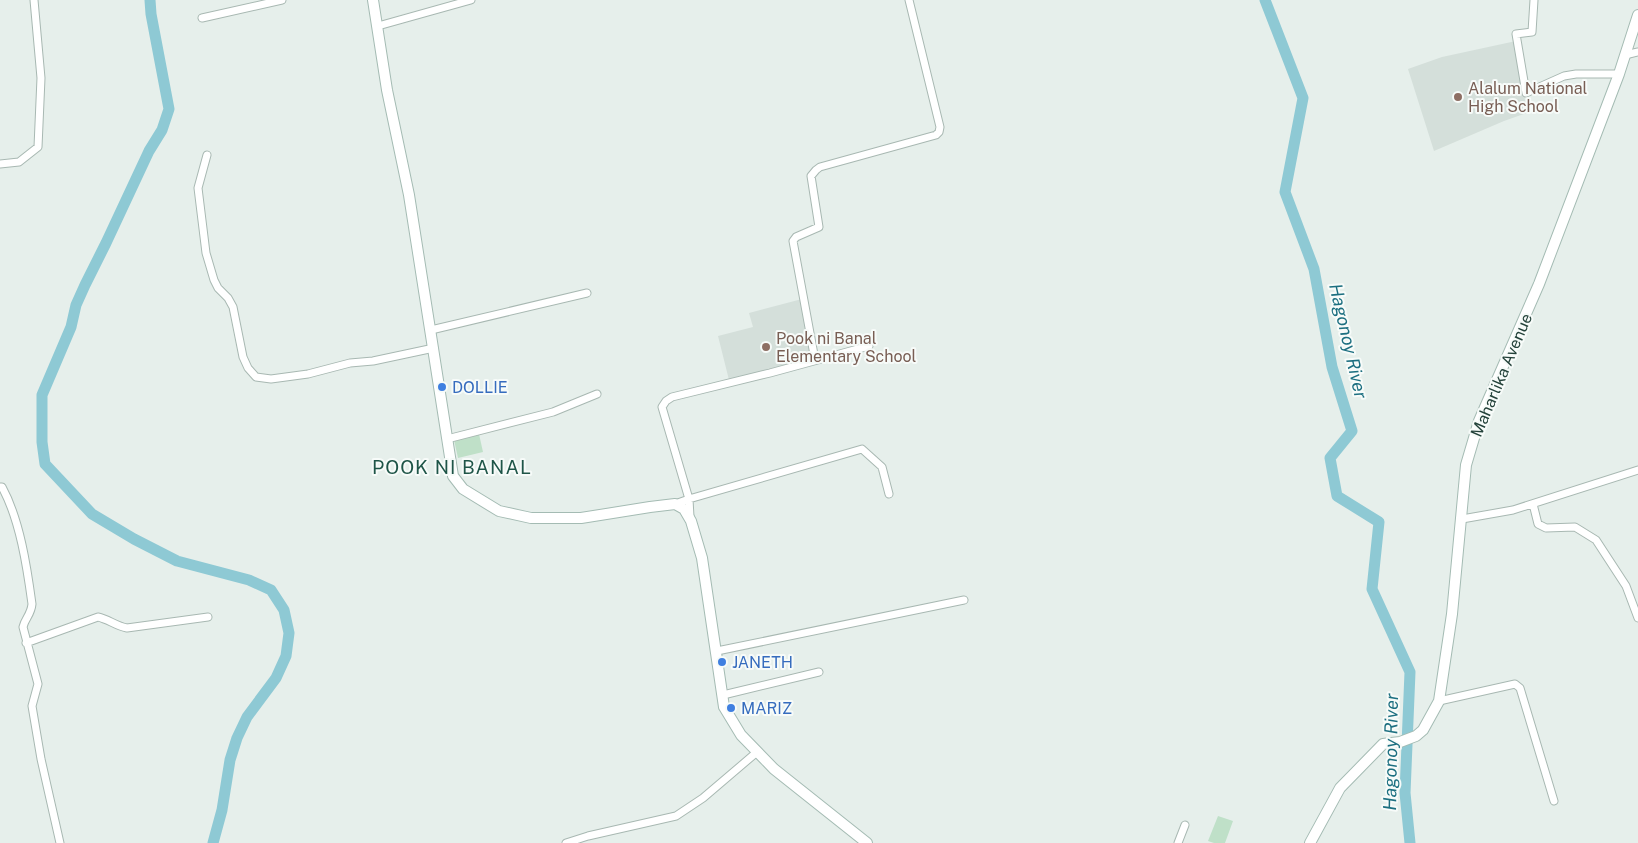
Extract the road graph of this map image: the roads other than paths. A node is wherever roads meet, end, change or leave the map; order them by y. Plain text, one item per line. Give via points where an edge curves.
1 (34, 0) edge
2 (282, 0) edge
3 (373, 0) edge
4 (471, 0) edge
5 (909, 0) edge
6 (1534, 0) edge
7 (1638, 15) edge
8 (202, 18) dead end
9 (378, 26) junction
10 (1638, 52) edge
11 (1625, 55) junction
12 (1619, 74) junction
13 (206, 154) dead end
14 (0, 164) edge
15 (587, 293) dead end
16 (431, 330) junction
17 (869, 346) dead end
18 (434, 348) junction
19 (815, 360) junction
20 (597, 394) dead end
21 (447, 440) junction
22 (1638, 470) edge
23 (0, 487) edge
24 (889, 494) dead end
25 (689, 499) junction
26 (675, 504) junction
27 (1533, 504) junction
28 (1462, 519) junction
29 (690, 520) junction
30 (964, 600) dead end
31 (208, 617) dead end
32 (1638, 618) edge
33 (26, 643) junction
34 (717, 651) junction
35 (819, 672) dead end
36 (723, 695) junction
37 (1439, 701) junction
38 (757, 752) junction
39 (1554, 801) dead end
40 (1185, 825) dead end
41 (60, 843) edge
42 (566, 843) edge
43 (867, 843) edge
44 (1178, 843) edge
45 (1310, 843) edge

1 - 14 street via 41,78 38,147 19,162
2 - 8 street
3 - 9 street
4 - 9 street
5 - 19 street via 940,132 820,167 811,176 819,227 793,241
6 - 12 street via 1532,32 1516,34 1526,93 1564,76
7 - 11 street, Maharlika Avenue
9 - 16 street
10 - 11 street
11 - 12 street, Maharlika Avenue
12 - 28 street, Maharlika Avenue via 1539,284 1479,421 1466,465
13 - 18 street via 198,188 206,253 218,288 233,306 243,357 256,377 271,379 308,374
15 - 16 street
16 - 18 street
17 - 19 street
18 - 21 street
19 - 25 street via 666,401 662,407
20 - 21 street via 553,412
21 - 26 street via 453,476 463,489 499,510 531,518 582,518
22 - 27 street
23 - 33 street via 8,498 26,558 32,604 32,611 23,627
24 - 25 street via 882,467 862,450
25 - 26 street
25 - 29 street
26 - 29 street via 684,509
27 - 28 street
27 - 32 street via 1538,524 1546,528 1575,527 1596,540 1626,586
28 - 37 street, Maharlika Avenue
29 - 34 street via 702,558
30 - 34 street
31 - 33 street via 127,628 98,617
33 - 41 street via 38,684 32,706
34 - 36 street
35 - 36 street
36 - 38 street via 724,707 741,735
37 - 39 street via 1515,684 1520,688
37 - 45 street, Maharlika Avenue via 1423,730 1400,742 1383,744 1340,788
38 - 42 street via 703,798 676,816
38 - 43 street
40 - 44 street

